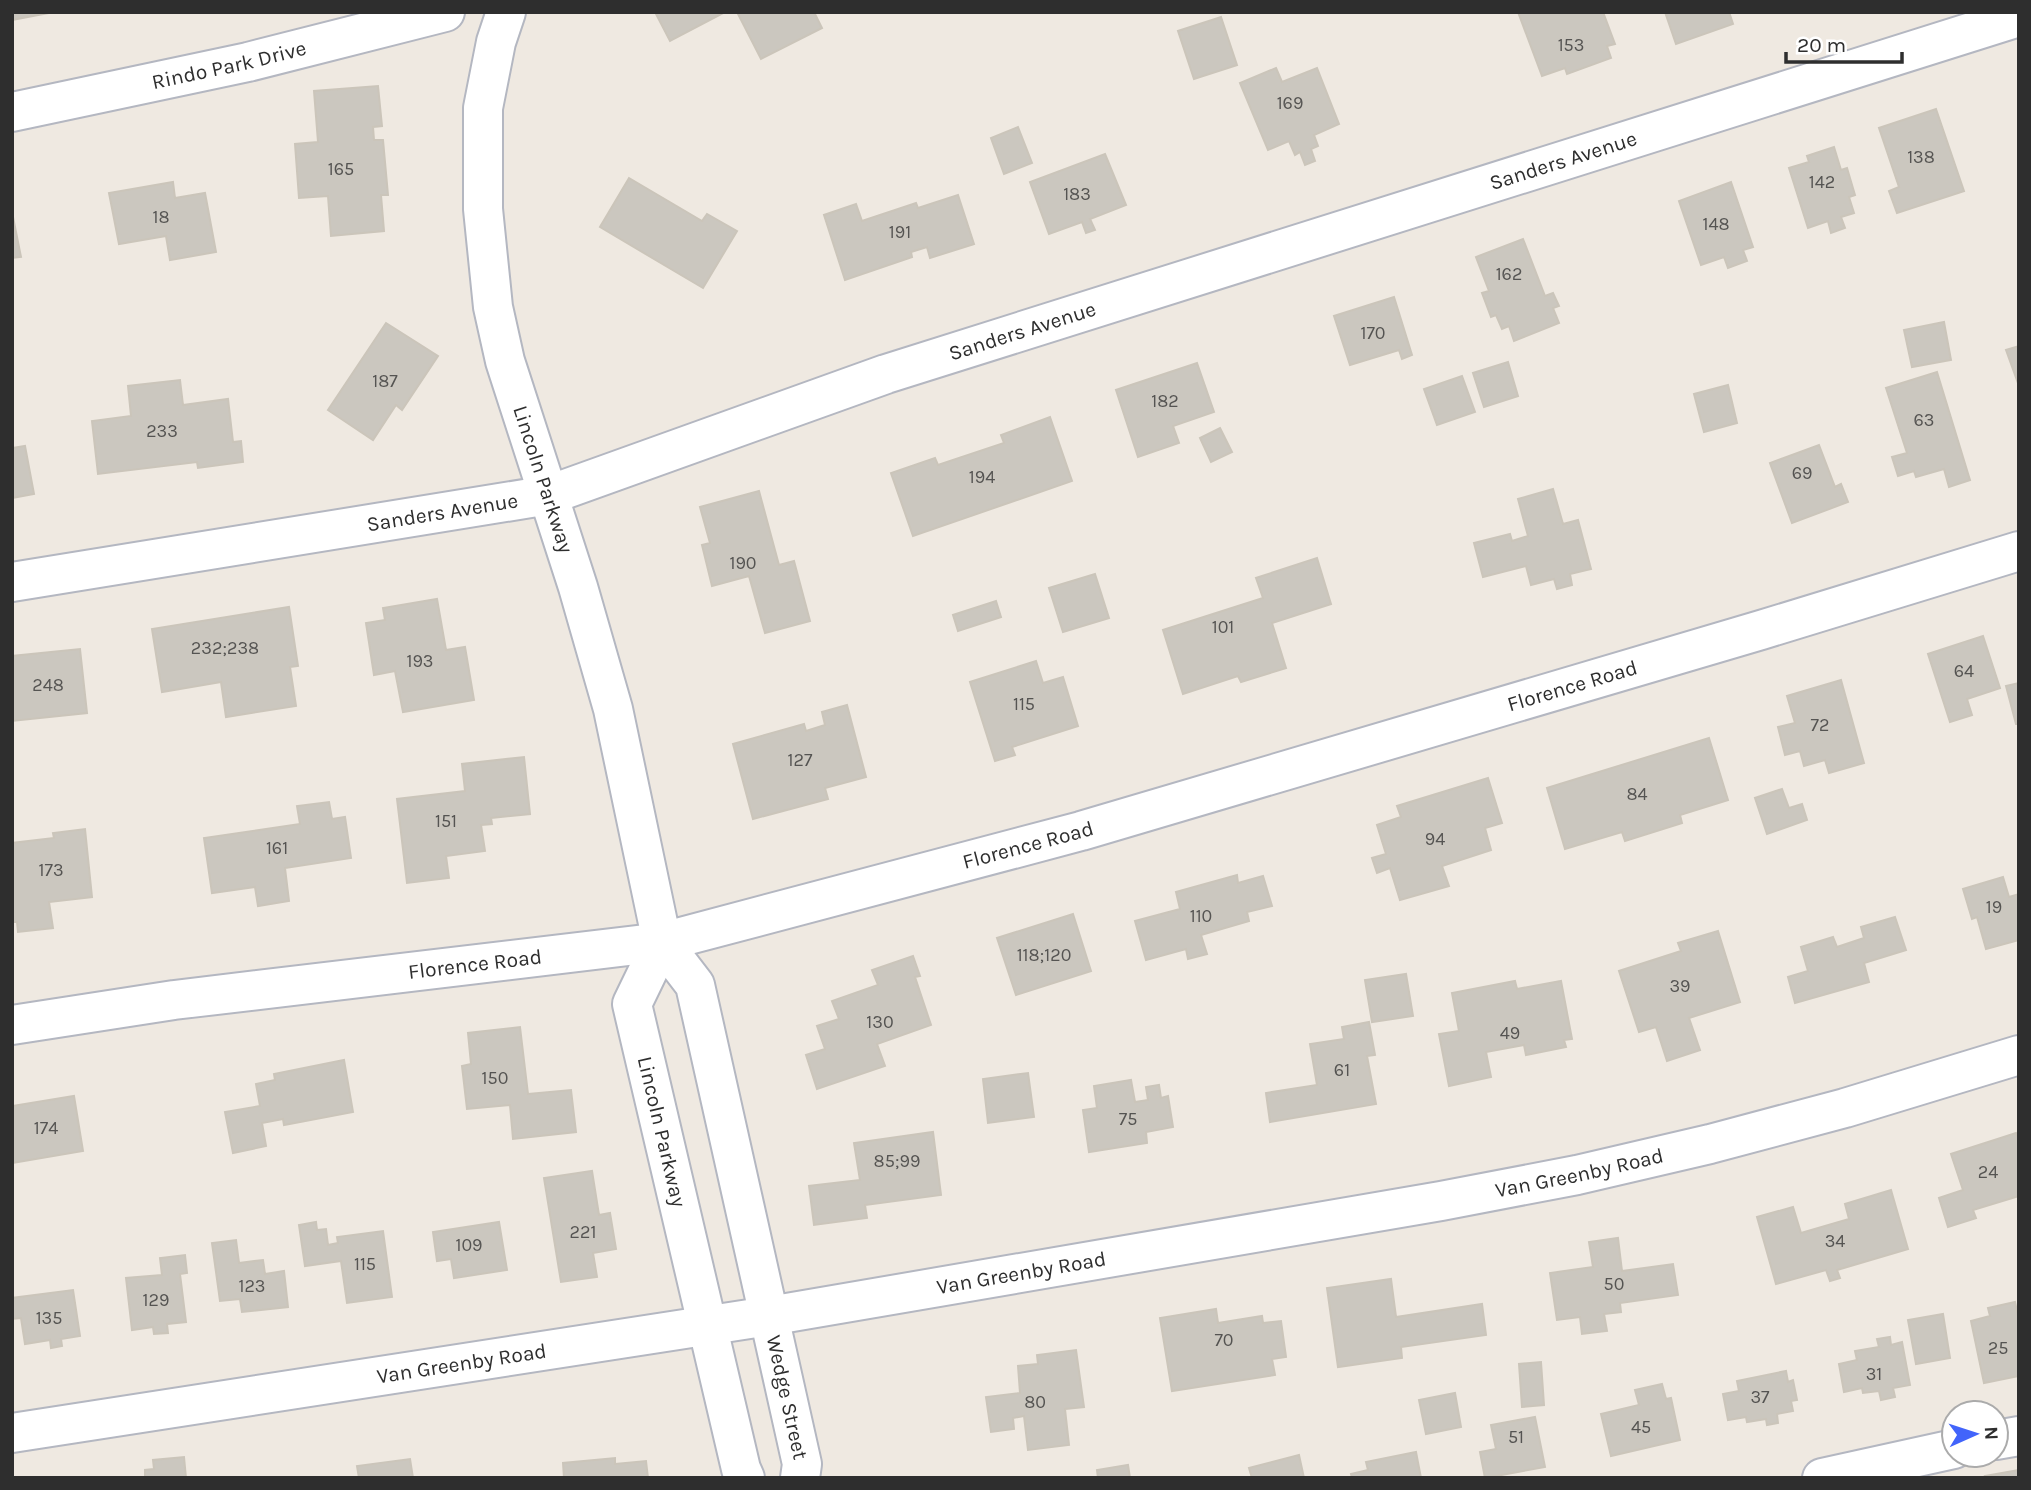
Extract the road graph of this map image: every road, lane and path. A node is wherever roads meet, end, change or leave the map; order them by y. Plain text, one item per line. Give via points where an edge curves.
1 (445, 12) edge
2 (506, 12) edge
3 (2015, 16) edge
4 (12, 112) edge
5 (549, 495) junction
6 (2019, 551) edge
7 (12, 582) edge
8 (662, 942) junction
9 (12, 1025) edge
10 (2019, 1055) edge
11 (769, 1316) junction
12 (709, 1325) junction
13 (12, 1433) edge
14 (1940, 1453) edge
15 (745, 1478) edge
16 (800, 1478) edge
17 (1822, 1478) edge

1 - 4 street, Rindo Park Drive via 247,62
2 - 5 street, Lincoln Parkway via 483,108 483,209 489,278 505,361
3 - 5 street, Sanders Avenue via 886,374
5 - 7 street, Sanders Avenue
5 - 8 street, Lincoln Parkway via 613,709
6 - 8 street, Florence Road via 1081,831
8 - 9 street, Florence Road via 174,1000
8 - 11 street, Lincoln Parkway via 695,985
8 - 12 street, Lincoln Parkway via 632,1004
10 - 11 street, Van Greenby Road via 1845,1108 1577,1175
11 - 12 street, Van Greenby Road
11 - 16 street, Wedge Street via 802,1464
12 - 13 street, Van Greenby Road
12 - 15 street
14 - 17 street

